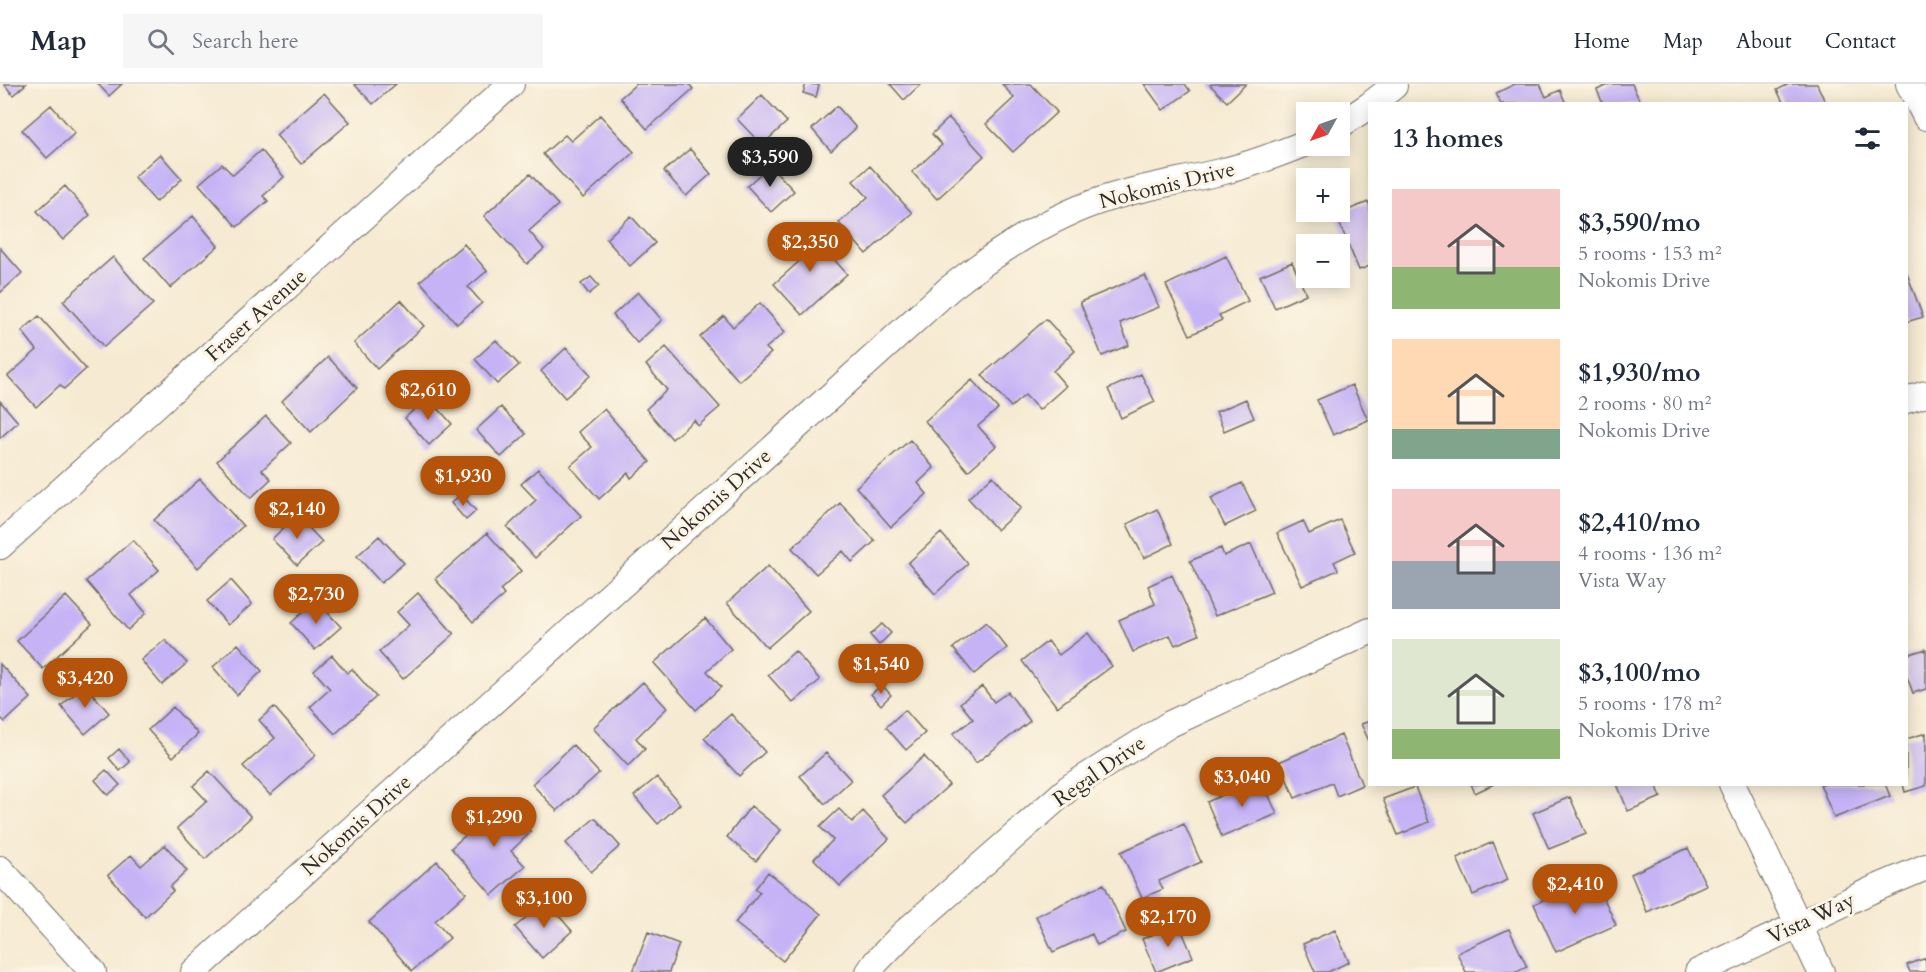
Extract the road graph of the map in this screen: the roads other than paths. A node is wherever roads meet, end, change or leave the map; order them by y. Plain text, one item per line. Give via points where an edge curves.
1 (511, 84) edge
2 (1909, 84) edge
3 (1397, 91) edge
4 (1374, 102) edge
5 (1368, 105) edge
6 (1926, 117) edge
7 (1350, 118) edge
8 (1296, 146) edge
9 (1926, 394) edge
10 (1908, 399) edge
11 (0, 546) edge
12 (1368, 632) edge
13 (1733, 786) edge
14 (1926, 867) edge
15 (0, 869) edge
16 (1798, 924) junction
17 (93, 972) edge
18 (194, 972) edge
19 (869, 972) edge
20 (1698, 972) edge
21 (1821, 972) edge

1 - 11 street, Fraser Avenue
2 - 6 street
3 - 4 street
5 - 7 street
8 - 18 street, Nokomis Drive via 1221,172 1098,201 1038,229 981,264
9 - 10 street
12 - 19 street, Regal Drive via 1170,724 1070,787 903,934
13 - 16 street
14 - 16 street, Vista Way
15 - 17 street
16 - 20 street, Vista Way
16 - 21 street

